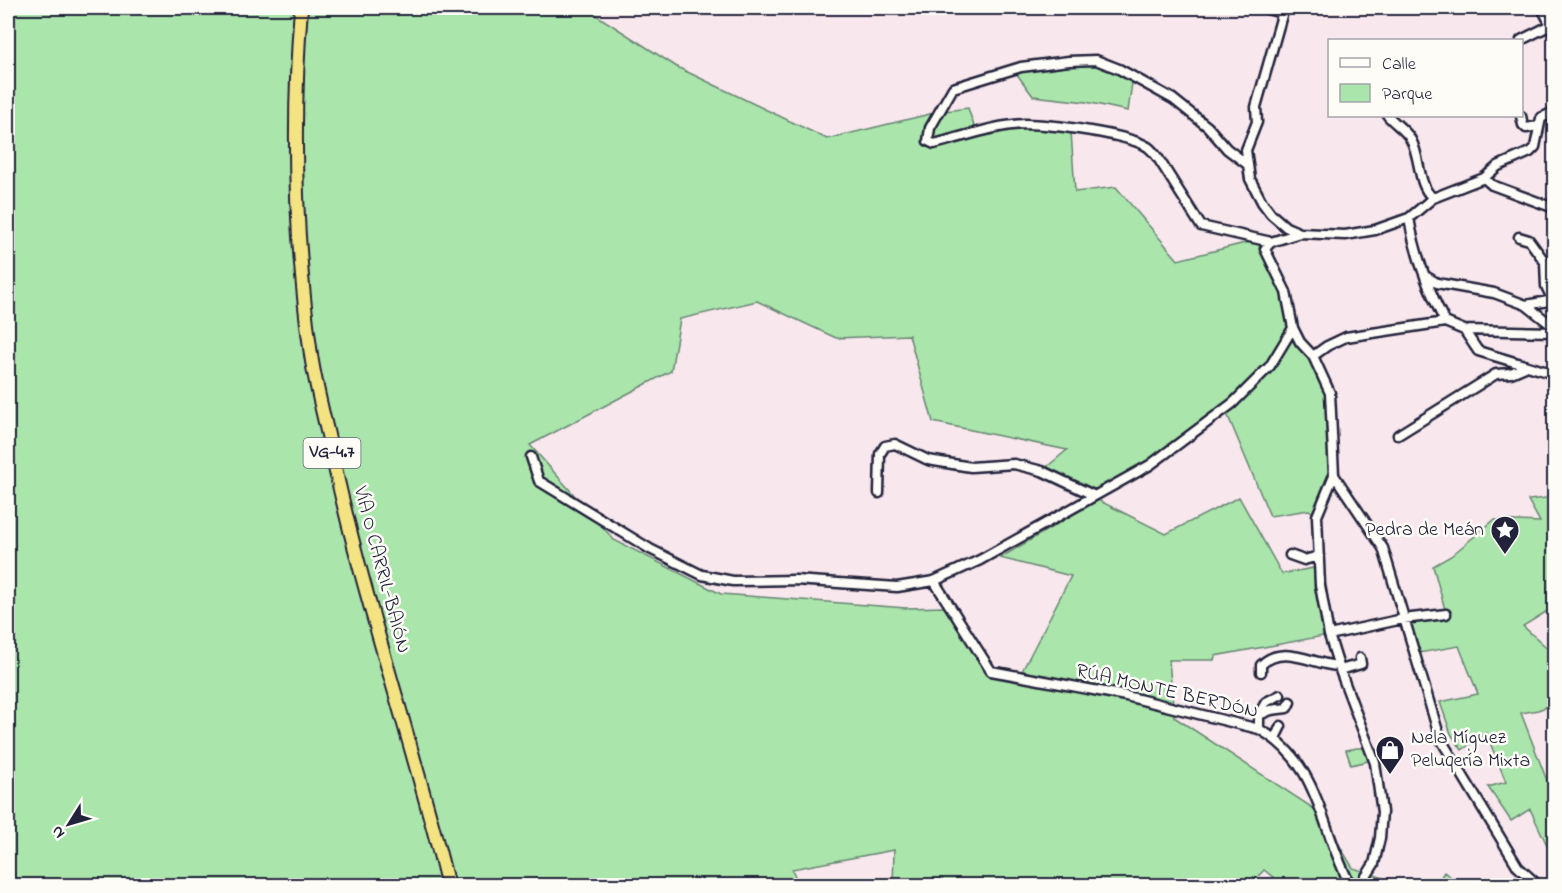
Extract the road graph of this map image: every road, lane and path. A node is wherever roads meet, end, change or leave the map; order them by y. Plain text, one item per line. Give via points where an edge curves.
1 (301, 8) edge
2 (1264, 8) edge
3 (1542, 8) edge
4 (1283, 9) edge
5 (1553, 28) edge
6 (1523, 39) edge
7 (1554, 112) edge
8 (1389, 117) edge
9 (1521, 117) edge
10 (1538, 126) junction
11 (1248, 164) junction
12 (1484, 178) junction
13 (1433, 198) junction
14 (1554, 208) edge
15 (1409, 218) junction
16 (1300, 233) junction
17 (1520, 237) dead end
18 (1271, 242) junction
19 (1427, 277) junction
20 (1554, 301) edge
21 (1526, 304) junction
22 (1445, 322) junction
23 (1554, 327) edge
24 (1293, 328) junction
25 (1464, 330) junction
26 (1554, 332) edge
27 (1313, 356) junction
28 (1526, 367) junction
29 (1554, 374) edge
30 (1398, 435) dead end
31 (531, 457) dead end
32 (1334, 474) junction
33 (879, 494) dead end
34 (1093, 495) junction
35 (1290, 555) dead end
36 (1319, 556) junction
37 (934, 581) junction
38 (1446, 614) dead end
39 (1403, 619) junction
40 (1329, 635) junction
41 (1360, 658) dead end
42 (1339, 668) junction
43 (1261, 672) dead end
44 (1280, 695) dead end
45 (1290, 702) dead end
46 (1259, 715) junction
47 (1281, 726) dead end
48 (1259, 729) junction
49 (1275, 738) junction
50 (448, 885) edge
51 (1351, 885) edge
52 (1360, 885) edge
53 (1539, 885) edge

1 - 50 highway, VÍA O CARRIL-BAIÓN / VG-4.7 via 297,188 312,356 342,502
2 - 4 street via 1278,12
3 - 5 street
4 - 11 street via 1256,107 1257,122 1246,150
5 - 6 street
7 - 10 street via 1541,118
8 - 13 street via 1411,139 1424,185
9 - 10 street via 1526,128
10 - 12 street via 1530,152 1498,166
11 - 16 street via 1250,179 1271,214
11 - 18 street via 1173,99 1096,60 1021,67 953,88 930,128 928,141 934,144 1024,124 1131,140 1149,148 1158,158 1201,226
12 - 13 street
12 - 14 street via 1492,185
13 - 15 street
15 - 16 street via 1345,235
15 - 19 street
16 - 18 street
17 - 20 street via 1529,240 1545,262 1546,286
18 - 24 street via 1265,249 1286,292
19 - 21 street via 1437,283 1494,293
19 - 22 street
20 - 21 street
21 - 23 street
22 - 25 street
22 - 27 street via 1346,337
24 - 27 street
24 - 34 street via 1270,366 1233,403 1150,465
25 - 26 street
25 - 28 street via 1478,351
27 - 32 street via 1330,393
28 - 29 street
28 - 30 street via 1496,374
31 - 37 street via 539,482 650,549 702,575 733,581 795,580 897,587
32 - 36 street via 1317,516
32 - 39 street via 1383,548
33 - 34 street via 880,454 885,446 895,444 928,460 971,467 1014,464 1042,471
34 - 37 street via 980,560
35 - 36 street via 1304,560
36 - 40 street
37 - 48 street, RÚA MONTE BERDÓN via 991,672 1126,696
38 - 39 street
39 - 40 street
39 - 53 street via 1440,738 1518,867
40 - 42 street
41 - 42 street via 1361,664
42 - 43 street via 1300,655 1266,660
42 - 52 street via 1376,763 1382,812 1374,864
44 - 46 street via 1266,702
45 - 46 street via 1287,708
46 - 48 street
47 - 49 street
48 - 49 street, RÚA MONTE BERDÓN
49 - 51 street, RÚA MONTE BERDÓN via 1312,784 1334,851

